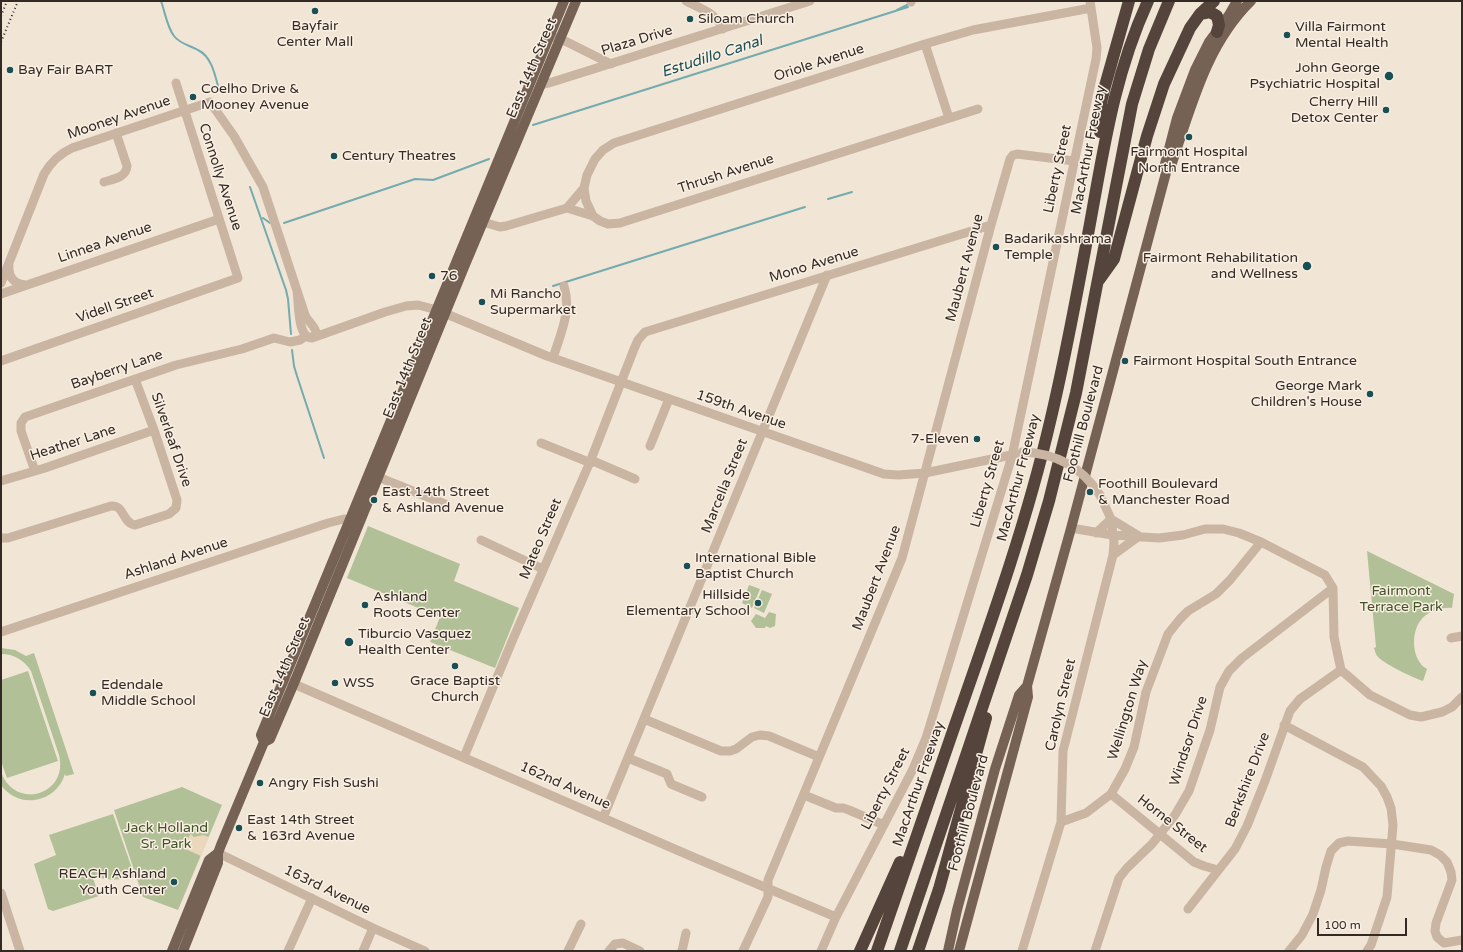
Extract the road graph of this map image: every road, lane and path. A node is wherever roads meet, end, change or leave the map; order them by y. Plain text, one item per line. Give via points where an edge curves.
1 (564, 1) edge
2 (576, 1) edge
3 (686, 1) edge
4 (810, 1) edge
5 (1128, 1) edge
6 (1148, 1) edge
7 (1169, 1) edge
8 (1214, 1) edge
9 (1237, 1) edge
10 (1251, 1) edge
11 (1090, 4) edge
12 (1200, 14) junction
13 (723, 29) junction
14 (550, 32) junction
15 (1217, 32) junction
16 (560, 39) junction
17 (925, 44) junction
18 (611, 64) junction
19 (176, 83) dead end
20 (541, 85) junction
21 (1186, 106) junction
22 (978, 109) dead end
23 (184, 110) junction
24 (949, 118) junction
25 (116, 133) junction
26 (1074, 161) junction
27 (1098, 177) junction
28 (104, 182) dead end
29 (584, 188) junction
30 (567, 208) junction
31 (593, 216) junction
32 (219, 218) junction
33 (483, 222) junction
34 (991, 225) junction
35 (9, 263) junction
36 (827, 275) junction
37 (238, 278) joint
38 (1, 283) edge
39 (1096, 284) junction
40 (27, 285) junction
41 (564, 286) dead end
42 (297, 291) junction
43 (1, 294) edge
44 (441, 312) junction
45 (313, 326) junction
46 (329, 332) junction
47 (645, 332) joint
48 (307, 336) junction
49 (274, 338) joint
50 (553, 358) junction
51 (1, 361) edge
52 (135, 379) junction
53 (620, 382) junction
54 (669, 400) junction
55 (154, 430) junction
56 (763, 432) junction
57 (541, 444) dead end
58 (650, 446) dead end
59 (1012, 456) junction
60 (590, 462) junction
61 (35, 471) junction
62 (925, 473) junction
63 (378, 477) junction
64 (635, 479) dead end
65 (1, 481) edge
66 (444, 504) dead end
67 (1111, 519) junction
68 (355, 520) junction
69 (1071, 528) junction
70 (1096, 533) junction
71 (1112, 535) junction
72 (1139, 536) junction
73 (1, 538) edge
74 (481, 540) dead end
75 (1261, 542) junction
76 (1113, 555) junction
77 (544, 569) junction
78 (1333, 588) junction
79 (1, 632) edge
80 (1462, 636) edge
81 (1451, 638) dead end
82 (998, 663) junction
83 (1341, 670) junction
84 (289, 681) junction
85 (1027, 686) junction
86 (1462, 698) edge
87 (644, 719) junction
88 (1284, 725) junction
89 (464, 757) junction
90 (819, 757) junction
91 (628, 758) junction
92 (1111, 794) junction
93 (804, 795) junction
94 (702, 797) dead end
95 (603, 818) junction
96 (1061, 822) junction
97 (884, 825) junction
98 (1160, 834) junction
99 (1392, 844) junction
100 (912, 848) junction
101 (218, 853) junction
102 (1218, 870) junction
103 (768, 888) junction
104 (1, 893) edge
105 (312, 898) junction
106 (1188, 909) dead end
107 (836, 917) junction
108 (581, 924) dead end
109 (373, 928) junction
110 (686, 933) dead end
111 (1462, 940) edge
112 (1098, 950) edge
113 (20, 951) edge
114 (172, 951) edge
115 (183, 951) edge
116 (288, 951) edge
117 (363, 951) edge
118 (425, 951) edge
119 (568, 951) edge
120 (610, 951) edge
121 (640, 951) edge
122 (682, 951) edge
123 (743, 951) edge
124 (821, 951) edge
125 (860, 951) edge
126 (877, 951) edge
127 (900, 951) edge
128 (918, 951) edge
129 (948, 951) edge
130 (959, 951) edge
131 (1022, 951) edge
132 (1289, 951) edge
133 (1367, 951) edge

1 - 14 main road, East 14th Street
2 - 16 main road, East 14th Street
3 - 13 street via 715,16
4 - 13 street, Plaza Drive
5 - 27 highway via 1101,103
6 - 27 highway, MacArthur Freeway via 1119,77
7 - 39 highway via 1149,49 1132,104
8 - 12 highway
9 - 15 main road, Foothill Boulevard
10 - 21 main road, Foothill Boulevard via 1231,24 1208,61
11 - 17 street, Oriole Avenue via 973,30
11 - 26 street, Liberty Street via 1097,48
12 - 15 highway via 1210,12 1217,16
12 - 39 highway via 1164,84 1147,136 1114,259
13 - 18 street, Plaza Drive
14 - 16 street
14 - 44 main road, East 14th Street
15 - 21 main road, Foothill Boulevard via 1200,59
16 - 18 street
16 - 20 main road, East 14th Street
17 - 24 street
17 - 29 street, Oriole Avenue via 614,143 595,158
18 - 20 street, Plaza Drive
19 - 23 street, Connolly Avenue
20 - 33 main road, East 14th Street
21 - 69 main road, Foothill Boulevard via 1165,164 1167,169
22 - 24 street, Thrush Avenue
23 - 25 street, Mooney Avenue
23 - 32 street, Connolly Avenue
23 - 42 street, Mooney Avenue via 207,103 229,139 256,174 266,193
24 - 31 street, Thrush Avenue via 620,223 608,224
25 - 28 street via 127,170 122,176
25 - 35 street, Mooney Avenue via 65,151 51,164 44,174
26 - 34 street, Maubert Avenue via 1013,155
26 - 59 street, Liberty Street
27 - 100 highway, MacArthur Freeway via 1065,358 1031,495 993,616
29 - 30 street, Oriole Avenue
29 - 31 street via 586,201
30 - 31 street, Thrush Avenue
30 - 33 street via 500,227
32 - 37 street, Connolly Avenue
32 - 40 street, Linnea Avenue
33 - 44 main road, East 14th Street
34 - 36 street, Mono Avenue
34 - 62 street, Maubert Avenue
35 - 38 street, Mooney Avenue
35 - 40 street via 12,280
36 - 47 street, Mono Avenue
36 - 56 street, Marcella Street
37 - 51 street, Videll Street
39 - 82 highway via 1060,463
40 - 43 street, Linnea Avenue
41 - 50 street via 568,298 567,312
42 - 45 street via 305,315
42 - 48 street via 300,326
44 - 46 street, 159th Avenue via 418,305 406,306
44 - 50 street, 159th Avenue
44 - 63 main road, East 14th Street
44 - 68 main road, East 14th Street
45 - 46 street
45 - 48 street via 304,330
46 - 48 street, 159th Avenue
47 - 53 street, Mateo Street via 638,340
48 - 49 street, 159th Avenue via 290,342
49 - 52 street, Bayberry Lane
50 - 53 street, 159th Avenue
52 - 55 street, Silverleaf Drive
52 - 61 street, Bayberry Lane via 22,420 21,431
53 - 54 street, 159th Avenue
53 - 60 street, Mateo Street
54 - 56 street, 159th Avenue
54 - 58 street
55 - 61 street, Heather Lane
55 - 73 street, Silverleaf Drive via 177,500 173,512 136,525 127,521 120,508 114,505
56 - 62 street, 159th Avenue via 884,474
56 - 87 street, Marcella Street
57 - 60 street
59 - 62 street, 159th Avenue
59 - 67 street, 159th Avenue, bridge via 1022,452 1046,455 1067,463 1085,476 1100,495
59 - 97 street, Liberty Street via 926,738 914,769
60 - 64 street
60 - 77 street, Mateo Street
61 - 65 street, Heather Lane
62 - 90 street, Maubert Avenue via 902,558
63 - 66 street
63 - 68 main road, East 14th Street
67 - 70 street
67 - 71 street, 159th Avenue
67 - 72 street
68 - 79 street, Ashland Avenue via 344,519 328,523
68 - 84 main road, East 14th Street
69 - 70 street
69 - 85 main road, Foothill Boulevard
70 - 71 street
71 - 72 street
71 - 76 street, Carolyn Street
72 - 75 street via 1159,538 1183,535 1205,528 1223,529
72 - 76 street
74 - 77 street
75 - 78 street via 1325,575
75 - 92 street, Wellington Way via 1216,594 1188,612 1168,634 1146,692 1134,747 1126,769
76 - 96 street, Carolyn Street via 1063,751
77 - 89 street, Mateo Street
78 - 83 street via 1334,637
78 - 98 street, Windsor Drive via 1242,658 1229,671 1220,687 1210,730 1189,791
80 - 81 street
82 - 127 highway
82 - 128 highway via 980,742 939,889
83 - 86 street via 1370,695 1410,715 1421,717 1442,712
83 - 88 street, Berkshire Drive via 1300,700 1290,711
84 - 89 street, 162nd Avenue
84 - 101 main road, East 14th Street via 261,735 264,742
85 - 129 main road, Foothill Boulevard via 1019,695 995,769
85 - 130 main road, Foothill Boulevard via 1028,697
87 - 90 street via 721,751 736,749 752,737 760,735 769,736
87 - 91 street, Marcella Street
88 - 99 street via 1363,767 1373,776 1381,786 1391,808
88 - 102 street, Berkshire Drive via 1247,826 1235,849
89 - 95 street, 162nd Avenue
90 - 93 street, Maubert Avenue
91 - 94 street via 667,774 672,784
91 - 95 street, Marcella Street
92 - 96 street, Wellington Way via 1086,813
92 - 98 street, Horne Street
93 - 97 street
93 - 103 street, Maubert Avenue via 768,880
95 - 103 street, 162nd Avenue
96 - 131 street, Carolyn Street
97 - 107 street, Liberty Street
98 - 102 street, Horne Street via 1194,862
98 - 112 street, Windsor Drive via 1119,878
99 - 111 street via 1432,850 1447,862 1452,880 1435,931 1444,943
99 - 132 street via 1348,841 1339,843 1331,852 1313,914 1302,935
99 - 133 street via 1387,897
100 - 125 highway via 902,857
100 - 126 highway, MacArthur Freeway
101 - 105 street, 163rd Avenue
101 - 114 main road, East 14th Street via 210,860
101 - 115 main road, East 14th Street via 218,863
102 - 106 street, Berkshire Drive
103 - 107 street, 162nd Avenue
103 - 123 street, Maubert Avenue via 768,898
104 - 113 street
105 - 109 street, 163rd Avenue
105 - 116 street
107 - 124 street, Liberty Street
108 - 119 street
109 - 117 street
109 - 118 street, 163rd Avenue
110 - 122 street
120 - 121 street via 615,944 623,942

